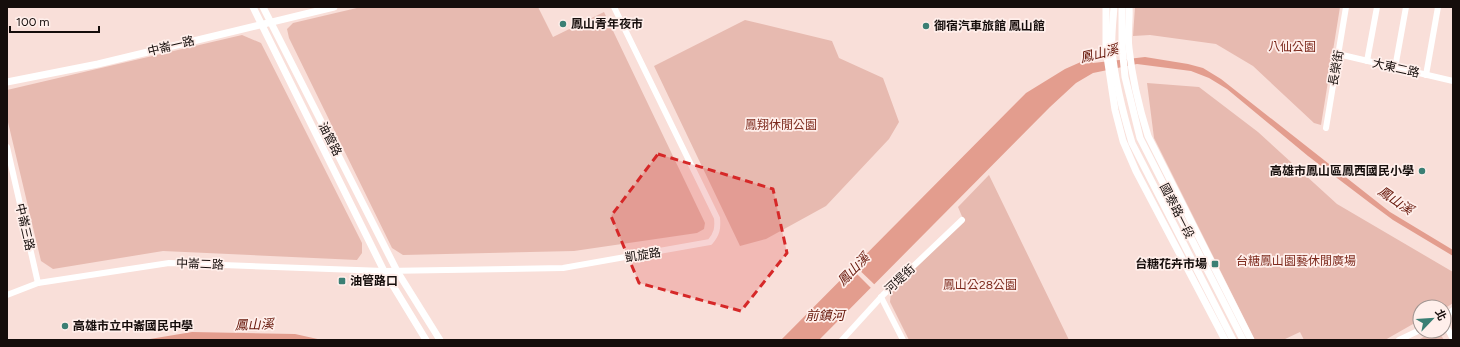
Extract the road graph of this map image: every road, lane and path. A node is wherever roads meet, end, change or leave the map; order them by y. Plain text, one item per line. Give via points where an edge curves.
1 (253, 7) edge
2 (263, 7) edge
3 (334, 7) edge
4 (614, 7) edge
5 (1106, 7) edge
6 (1114, 7) edge
7 (1122, 7) edge
8 (1129, 7) edge
9 (1346, 7) edge
10 (1377, 7) edge
11 (1406, 7) edge
12 (1438, 7) edge
13 (271, 22) junction
14 (262, 24) junction
15 (1125, 46) junction
16 (1109, 49) junction
17 (1338, 54) junction
18 (1367, 61) junction
19 (1395, 68) junction
20 (1426, 75) junction
21 (1129, 77) junction
22 (1113, 79) junction
23 (1453, 81) edge
24 (7, 82) edge
25 (1326, 128) dead end
26 (7, 147) edge
27 (962, 220) dead end
28 (384, 271) junction
29 (397, 271) junction
30 (38, 283) junction
31 (7, 295) edge
32 (881, 297) junction
33 (1412, 334) edge
34 (426, 340) edge
35 (440, 340) edge
36 (842, 340) edge
37 (903, 340) edge
38 (1225, 340) edge
39 (1233, 340) edge
40 (1243, 340) edge
41 (1251, 340) edge
42 (1400, 340) edge

1 - 14 street, 油管路
2 - 13 street, 油管路
3 - 13 street, 中崙一路
4 - 29 street, 凱旋路 via 717,218 715,236 710,242 563,268
5 - 16 street
6 - 16 street
7 - 15 street
8 - 15 street
9 - 17 street, 長榮街
10 - 18 street
11 - 19 street
12 - 20 street
13 - 14 street, 中崙一路
13 - 29 street, 油管路
14 - 24 street, 中崙一路 via 98,64
14 - 28 street, 油管路
15 - 21 street
16 - 22 street
17 - 18 street, 大東二路
17 - 25 street, 長榮街
18 - 19 street, 大東二路
19 - 20 street, 大東二路
20 - 23 street, 大東二路
21 - 40 street, 國泰路一段 via 1140,138
21 - 41 street, 國泰路一段 via 1148,136
22 - 38 street, 國泰路一段 via 1115,110 1123,141 1136,171
22 - 39 street, 國泰路一段 via 1132,143
26 - 30 street, 中崙三路
27 - 32 street, 河堤街
28 - 29 street, 中崙二路
28 - 30 street, 中崙二路 via 169,263
28 - 34 street
29 - 35 street
30 - 31 street, 中崙二路
32 - 36 street, 河堤街
32 - 37 street
33 - 42 street

